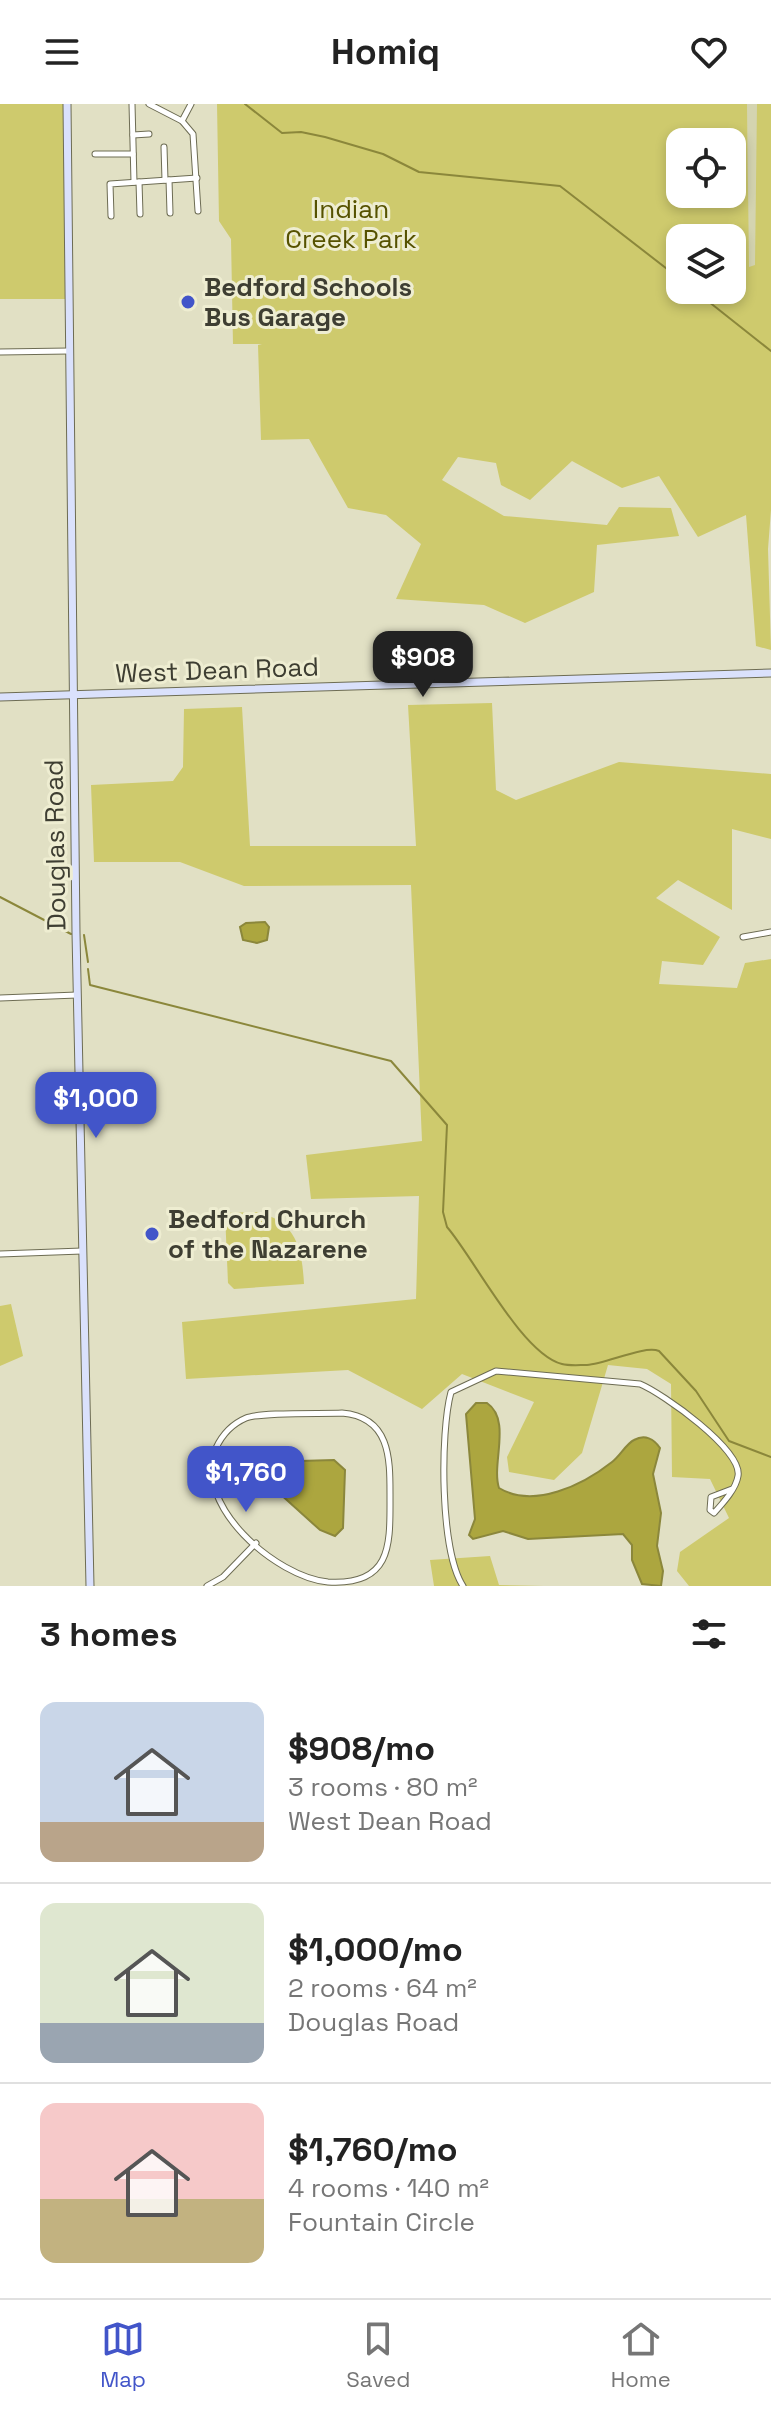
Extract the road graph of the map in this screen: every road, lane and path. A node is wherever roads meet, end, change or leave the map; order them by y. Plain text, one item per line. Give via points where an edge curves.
1 (67, 104) edge
2 (132, 104) edge
3 (191, 104) edge
4 (154, 105) edge
5 (182, 121) junction
6 (149, 134) dead end
7 (133, 135) junction
8 (164, 147) dead end
9 (95, 154) dead end
10 (133, 154) junction
11 (197, 178) junction
12 (167, 180) junction
13 (136, 182) junction
14 (198, 211) dead end
15 (170, 213) dead end
16 (140, 214) dead end
17 (111, 216) dead end
18 (69, 351) junction
19 (0, 352) edge
20 (771, 673) edge
21 (74, 694) junction
22 (0, 697) edge
23 (771, 932) edge
24 (743, 937) dead end
25 (78, 995) junction
26 (0, 998) edge
27 (82, 1251) junction
28 (0, 1254) edge
29 (732, 1489) junction
30 (256, 1543) junction
31 (90, 1586) edge
32 (207, 1586) edge
33 (463, 1586) edge

1 - 18 street, Douglas Road
2 - 7 street
3 - 5 street
4 - 5 street
5 - 11 street via 196,144
6 - 7 street
7 - 10 street
8 - 12 street
9 - 10 street
10 - 13 street
11 - 12 street
11 - 14 street
12 - 13 street
12 - 15 street
13 - 16 street
13 - 17 street via 110,184
18 - 19 street
18 - 21 street, Douglas Road
20 - 21 street, West Dean Road
21 - 22 street, West Dean Road
21 - 25 street, Douglas Road
23 - 24 street
25 - 26 street
25 - 27 street, Douglas Road
27 - 28 street
27 - 31 street, Douglas Road
29 - 29 street via 714,1513 710,1510 711,1497
29 - 33 street via 738,1478 735,1458 662,1393 640,1384 489,1372 451,1392 445,1414 447,1538 452,1567
30 - 30 street via 227,1515 213,1489 213,1458 228,1431 243,1419 267,1415 346,1414 375,1427 391,1456 392,1534 375,1570 352,1581 316,1580 290,1570
30 - 32 street

